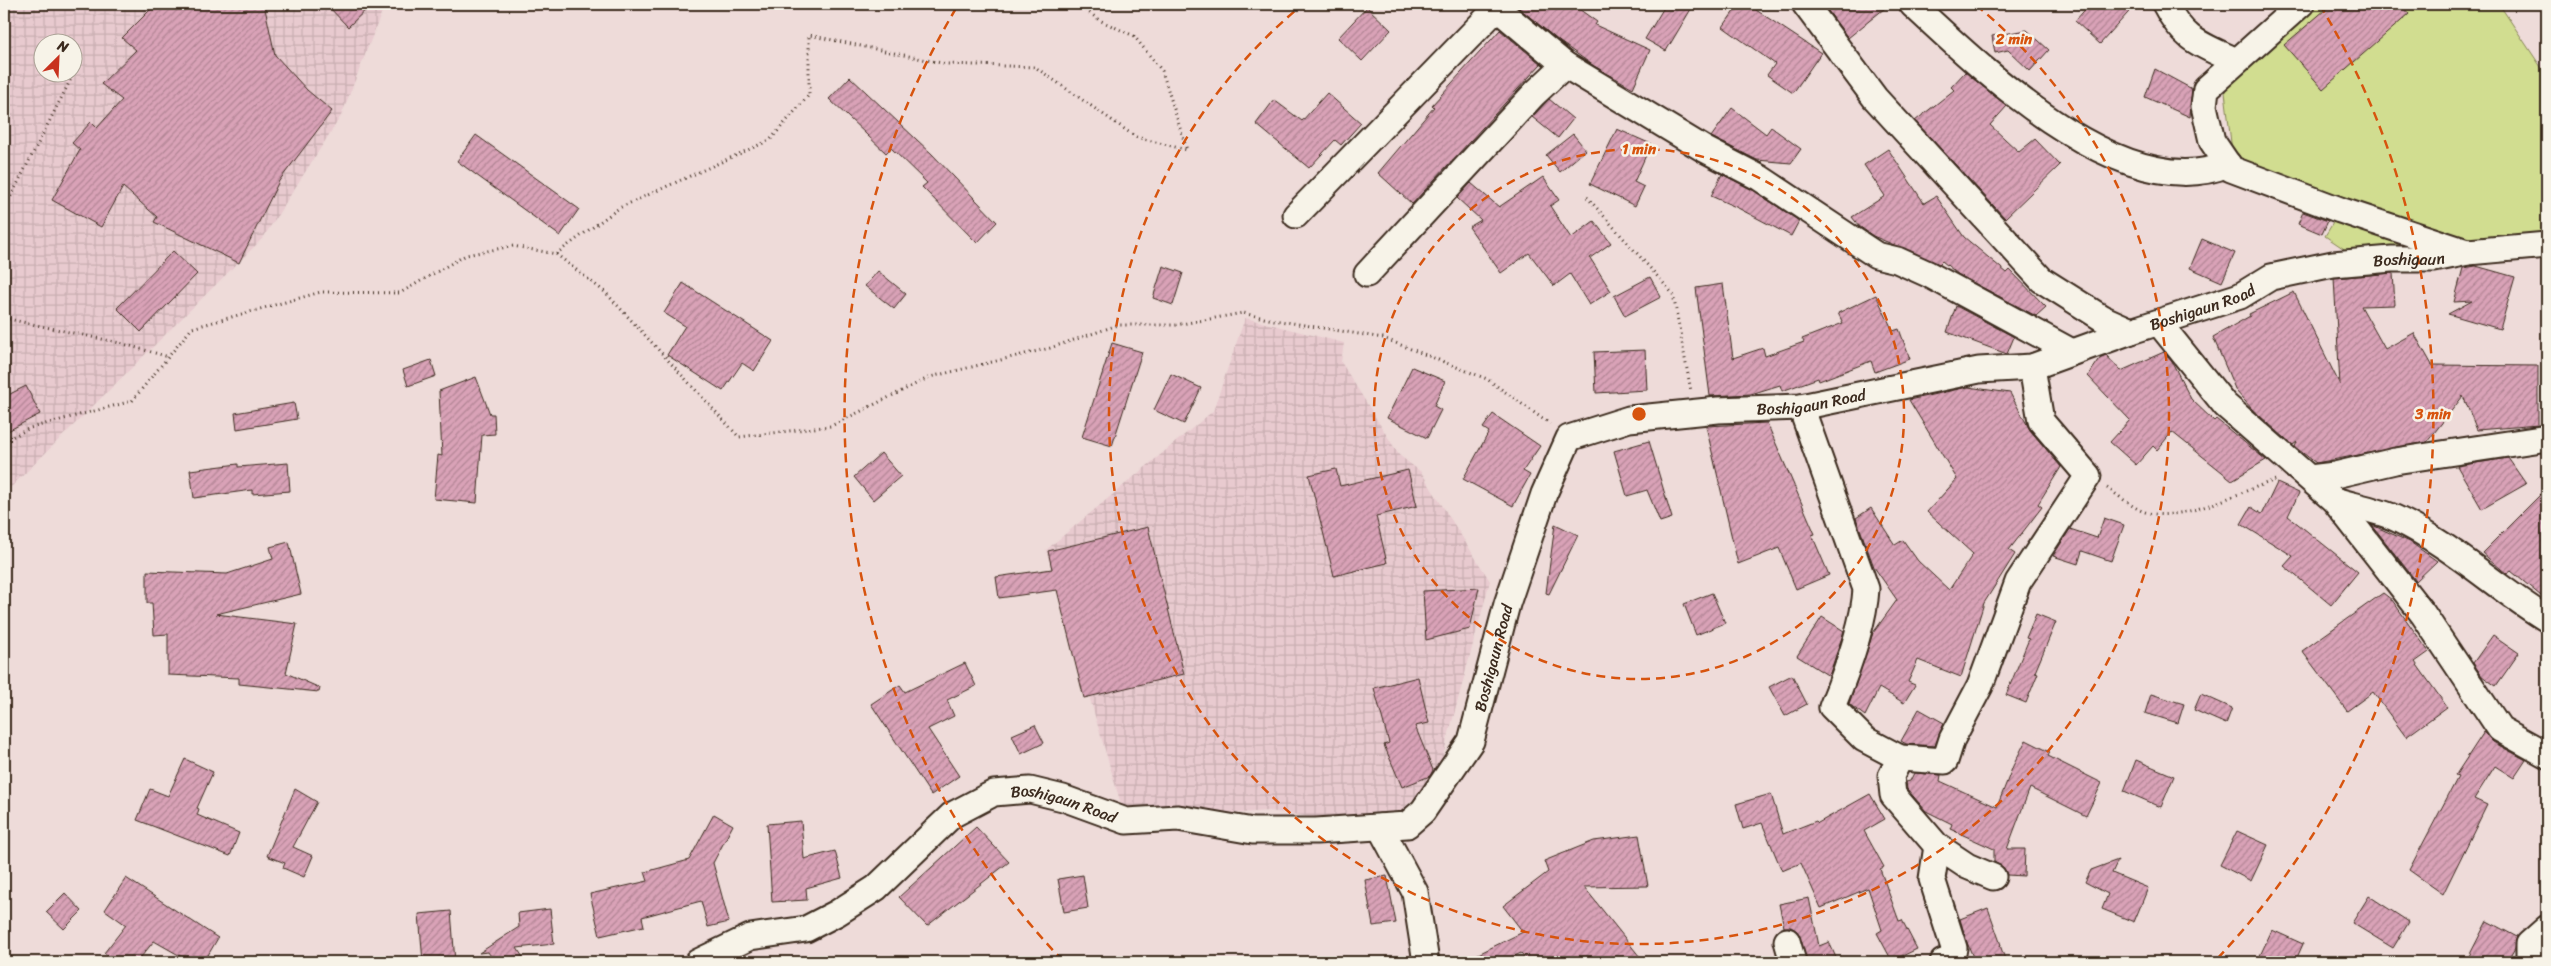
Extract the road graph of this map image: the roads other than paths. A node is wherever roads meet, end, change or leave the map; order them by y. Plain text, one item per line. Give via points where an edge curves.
1 (1804, 4) edge
2 (1912, 4) edge
3 (2165, 4) edge
4 (2301, 4) edge
5 (1494, 6) edge
6 (2236, 61) junction
7 (1565, 65) junction
8 (2228, 164) junction
9 (1296, 215) dead end
10 (2547, 245) edge
11 (2468, 252) junction
12 (1368, 274) dead end
13 (2271, 278) joint
14 (2159, 322) junction
15 (2131, 331) junction
16 (2072, 352) junction
17 (2032, 367) junction
18 (1801, 407) junction
19 (2547, 438) edge
20 (2310, 478) junction
21 (2334, 500) junction
22 (2547, 619) edge
23 (2547, 755) edge
24 (1900, 758) junction
25 (1380, 827) junction
26 (1937, 846) junction
27 (1993, 877) dead end
28 (2547, 928) edge
29 (698, 962) edge
30 (1426, 962) edge
31 (1943, 962) edge
32 (2529, 962) edge

1 - 15 street via 1875,98 2042,280 2102,318
2 - 8 street via 2010,90 2101,151 2156,170 2208,172
3 - 6 street via 2186,36
4 - 6 street
5 - 7 street
5 - 9 street
6 - 8 street via 2206,89 2204,106 2212,141
7 - 12 street
7 - 16 street via 1704,149 1760,178 1876,255 1897,260 1928,274
8 - 11 street via 2231,169 2340,210
10 - 11 street, Boshigaun
11 - 13 street, Boshigaun via 2434,259 2333,264
13 - 14 street, Boshigaun Road via 2240,296
14 - 15 street, Boshigaun Road
14 - 20 street via 2225,405
15 - 16 street, Boshigaun Road
16 - 17 street, Boshigaun Road
17 - 18 street, Boshigaun Road via 1979,370
17 - 24 street via 2041,421 2088,476 2018,582 1980,686 1952,739 1945,761
18 - 24 street via 1866,589 1865,605 1832,707 1864,739
18 - 25 street, Boshigaun Road via 1718,410 1630,419 1569,438 1544,494 1508,604 1471,741 1423,811 1407,825
19 - 20 street
20 - 21 street
21 - 22 street via 2396,518 2448,549
21 - 23 street via 2423,614 2500,729
24 - 26 street via 1891,776 1893,795
25 - 29 street, Boshigaun Road via 1253,831 1178,818 1126,821 1063,798 1030,790 994,793 952,815 876,888 837,913 806,929 750,937
25 - 30 street via 1414,892
26 - 27 street via 1967,866
26 - 31 street via 1932,878 1954,948 1952,959
28 - 32 street via 2529,944

